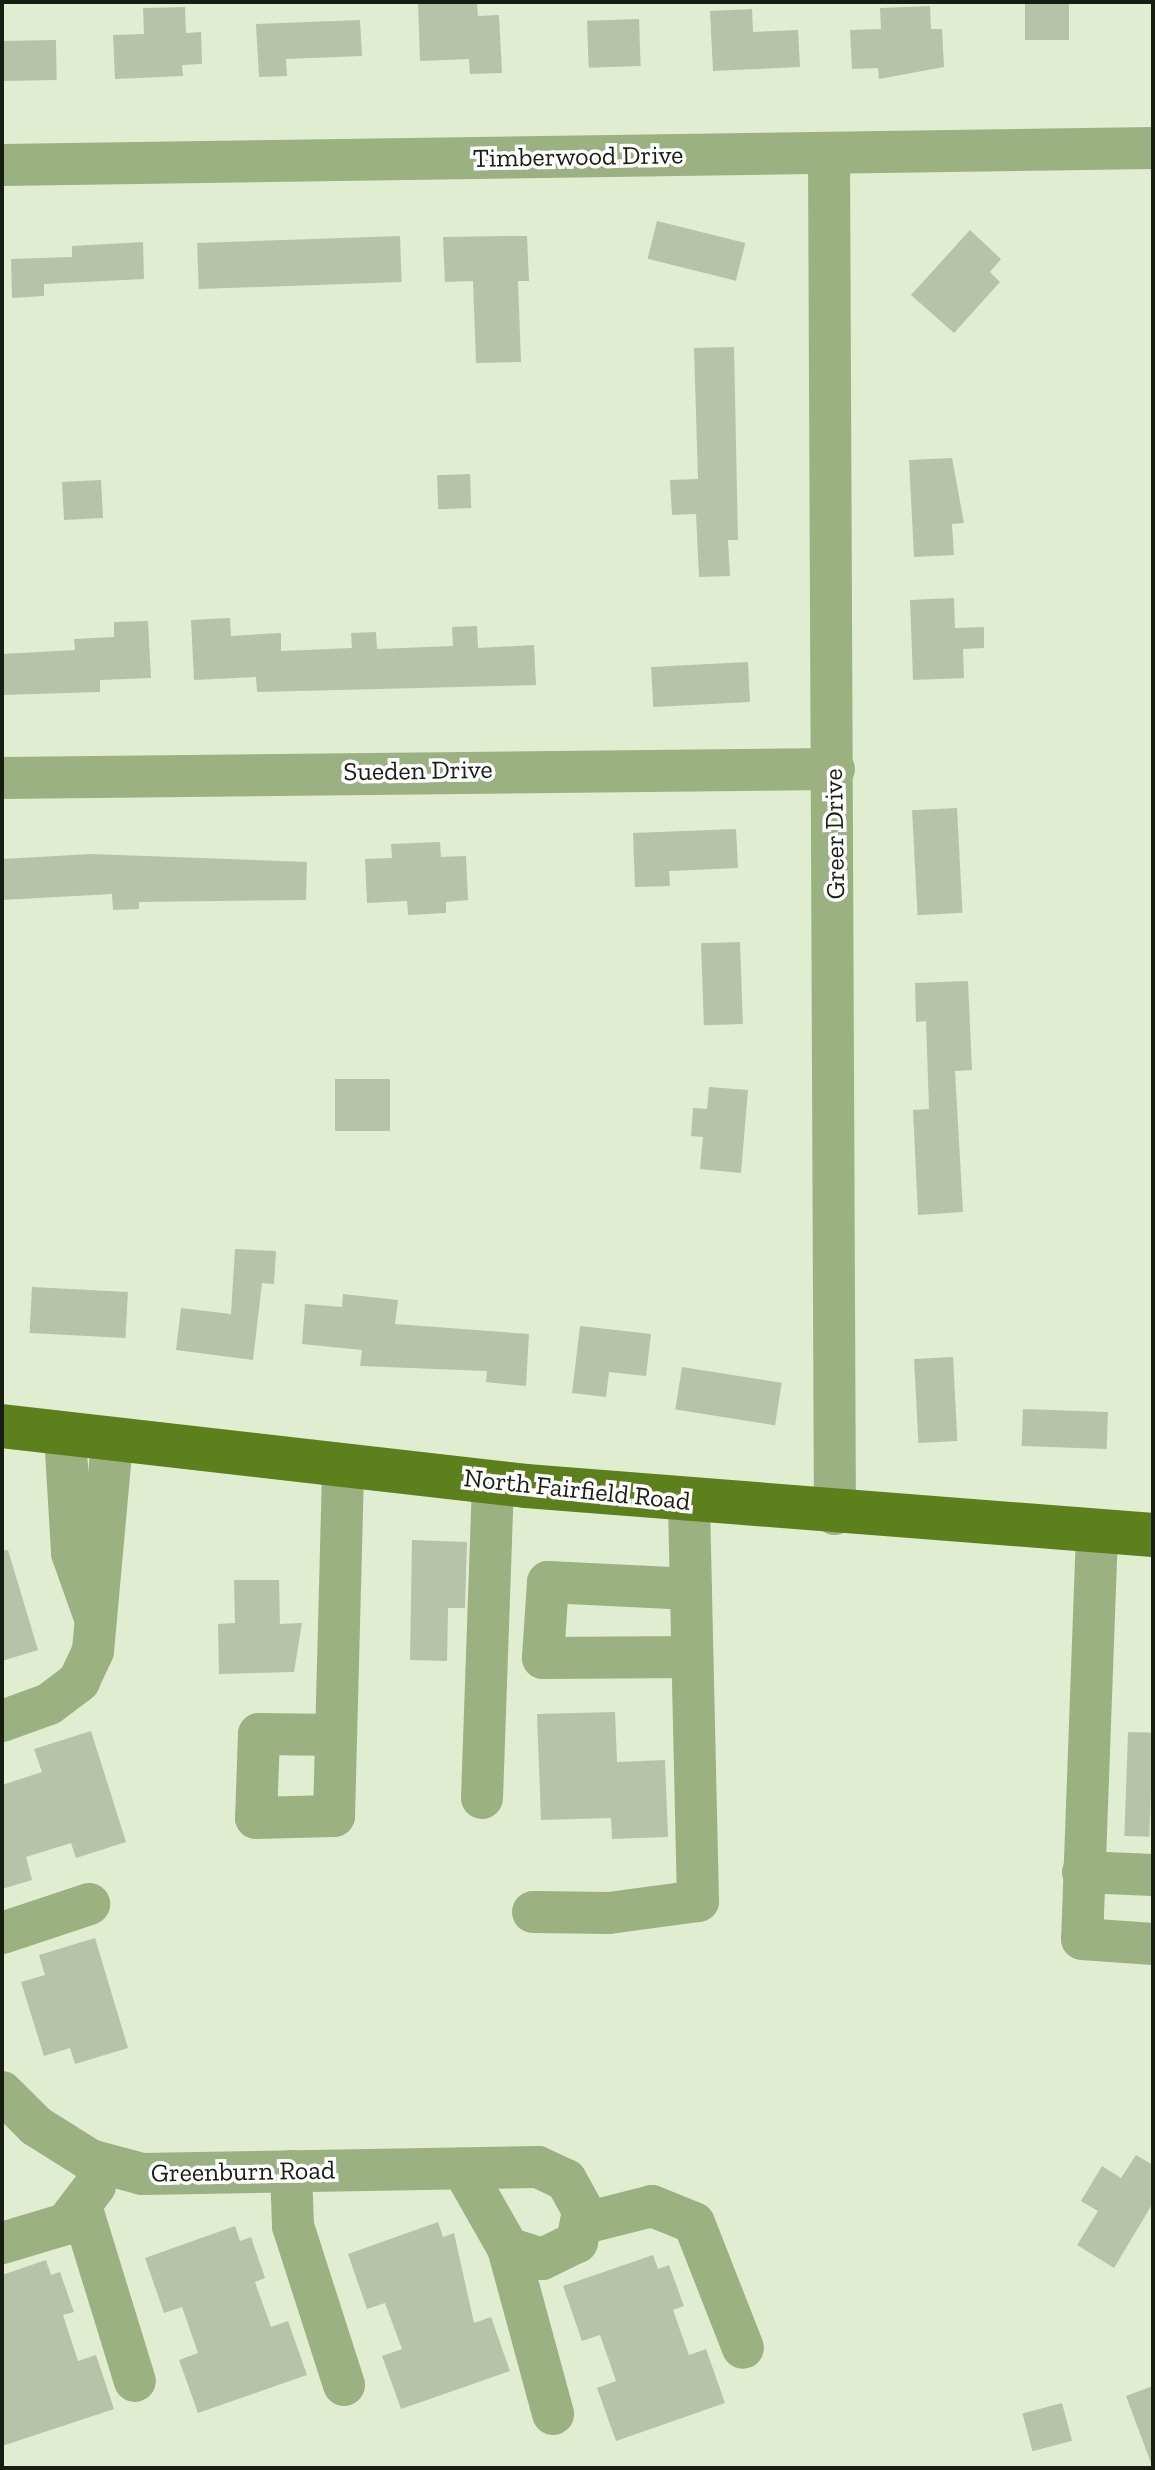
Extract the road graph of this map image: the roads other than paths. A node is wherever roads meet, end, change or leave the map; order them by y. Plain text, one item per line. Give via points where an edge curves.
1 (1153, 148) edge
2 (829, 154) junction
3 (2, 165) edge
4 (834, 769) junction
5 (2, 778) edge
6 (2, 1426) edge
7 (65, 1434) junction
8 (112, 1441) junction
9 (343, 1465) junction
10 (493, 1482) junction
11 (689, 1501) junction
12 (835, 1514) junction
13 (1097, 1533) junction
14 (1153, 1535) edge
15 (691, 1589) junction
16 (96, 1620) junction
17 (692, 1657) junction
18 (2, 1721) edge
19 (336, 1735) dead end
20 (482, 1798) dead end
21 (1083, 1872) junction
22 (1153, 1875) edge
23 (89, 1904) dead end
24 (533, 1912) dead end
25 (2, 1933) edge
26 (1153, 1944) edge
27 (2, 2092) edge
28 (106, 2164) junction
29 (463, 2169) junction
30 (291, 2171) junction
31 (81, 2206) junction
32 (581, 2224) junction
33 (2, 2243) edge
34 (508, 2248) junction
35 (743, 2348) dead end
36 (135, 2381) dead end
37 (344, 2385) dead end
38 (553, 2414) dead end

1 - 2 street, Timberwood Drive
2 - 3 street, Timberwood Drive
2 - 4 street, Greer Drive
4 - 5 street, Sueden Drive
4 - 12 street, Greer Drive
6 - 7 main road, North Fairfield Road
7 - 8 main road, North Fairfield Road
7 - 16 street via 72,1553
8 - 9 main road, North Fairfield Road
8 - 16 street
9 - 10 main road, North Fairfield Road
9 - 19 street
10 - 11 main road, North Fairfield Road
10 - 20 street
11 - 12 main road, North Fairfield Road
11 - 15 street
12 - 13 main road, North Fairfield Road
13 - 14 main road, North Fairfield Road
13 - 21 street
15 - 17 street
15 - 17 street via 548,1582 543,1658
16 - 18 street via 93,1651 79,1681 49,1704
17 - 24 street via 698,1901
21 - 22 street
21 - 26 street via 1082,1939
23 - 25 street
27 - 28 street, Greenburn Road via 36,2126
28 - 30 street, Greenburn Road via 142,2174
28 - 31 street
29 - 30 street, Greenburn Road
29 - 32 street, Greenburn Road via 538,2167 566,2180 583,2211
29 - 34 street
30 - 37 street via 293,2226
31 - 33 street via 66,2224
31 - 36 street
32 - 34 street via 577,2242 542,2259
32 - 35 street via 652,2206 694,2223
34 - 38 street

